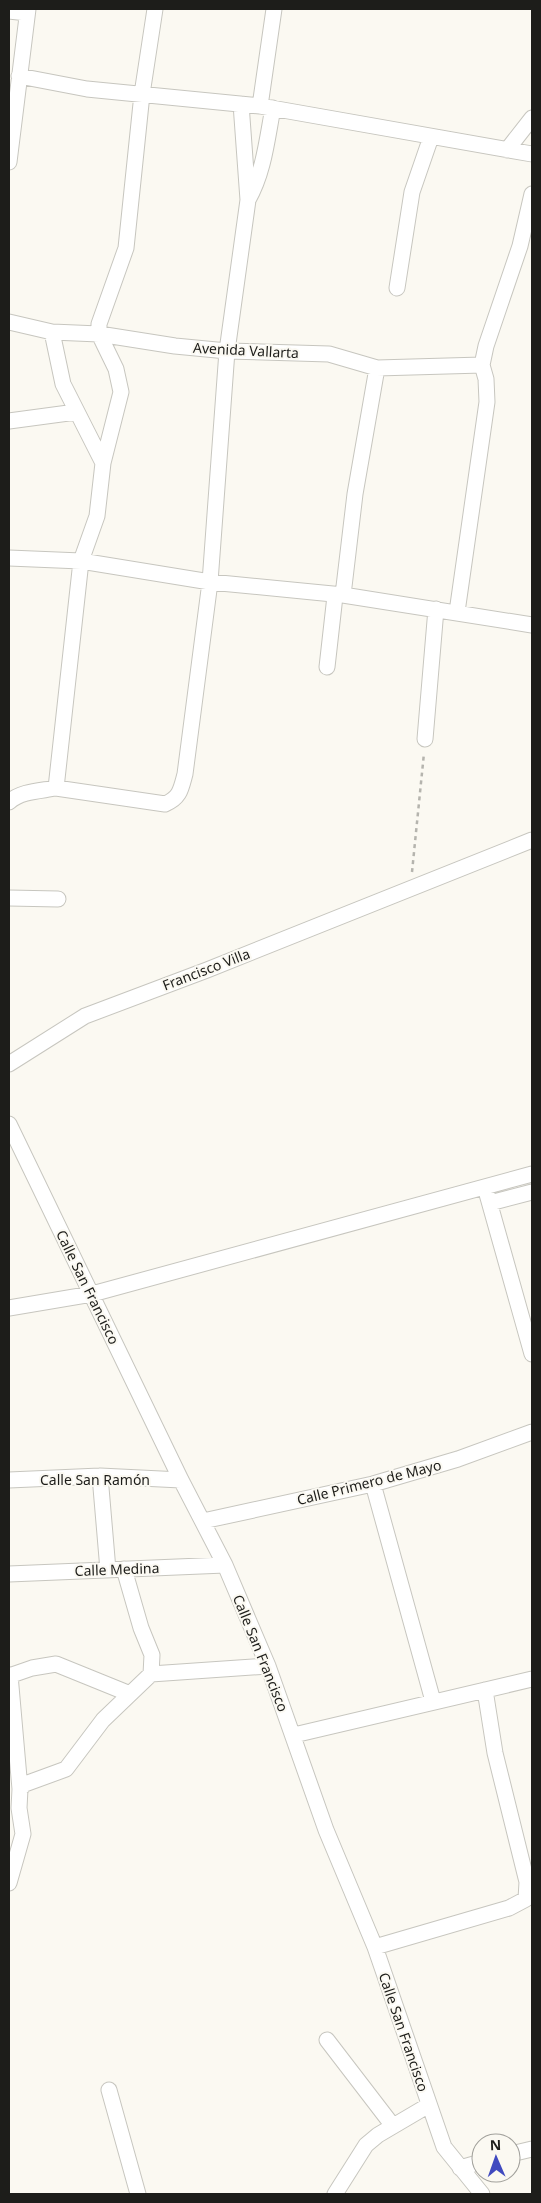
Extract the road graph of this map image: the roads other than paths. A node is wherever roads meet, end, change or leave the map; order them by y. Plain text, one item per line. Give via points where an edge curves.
1 (155, 9) edge
2 (274, 9) edge
3 (9, 11) edge
4 (27, 11) edge
5 (19, 76) junction
6 (142, 94) junction
7 (241, 104) junction
8 (266, 107) junction
9 (532, 118) edge
10 (432, 137) junction
11 (507, 150) junction
12 (532, 154) edge
13 (9, 162) edge
14 (532, 194) edge
15 (248, 200) junction
16 (397, 288) dead end
17 (9, 322) edge
18 (52, 332) junction
19 (99, 334) junction
20 (227, 351) junction
21 (482, 365) junction
22 (377, 368) junction
23 (76, 412) junction
24 (9, 421) edge
25 (103, 463) junction
26 (9, 558) edge
27 (81, 561) junction
28 (210, 582) junction
29 (339, 596) junction
30 (436, 609) junction
31 (457, 612) junction
32 (532, 625) edge
33 (327, 667) dead end
34 (425, 739) road end
35 (56, 788) junction
36 (9, 802) edge
37 (532, 840) edge
38 (9, 898) edge
39 (58, 899) dead end
40 (9, 1064) edge
41 (9, 1124) edge
42 (532, 1174) edge
43 (485, 1187) junction
44 (532, 1192) edge
45 (490, 1203) junction
46 (92, 1294) junction
47 (9, 1308) edge
48 (532, 1354) edge
49 (532, 1432) edge
50 (100, 1476) junction
51 (9, 1480) edge
52 (181, 1480) junction
53 (372, 1484) junction
54 (203, 1521) junction
55 (225, 1564) junction
56 (124, 1569) junction
57 (108, 1570) junction
58 (9, 1574) edge
59 (268, 1666) junction
60 (151, 1674) junction
61 (10, 1675) edge
62 (532, 1679) edge
63 (485, 1690) junction
64 (130, 1694) junction
65 (434, 1701) junction
66 (294, 1735) junction
67 (20, 1789) junction
68 (529, 1876) edge
69 (9, 1883) edge
70 (529, 1901) edge
71 (375, 1947) junction
72 (328, 2040) dead end
73 (109, 2090) dead end
74 (430, 2105) junction
75 (394, 2126) junction
76 (471, 2165) edge
77 (460, 2168) junction
78 (138, 2194) edge
79 (335, 2194) edge
80 (482, 2194) edge

1 - 6 street
2 - 8 street
3 - 4 street
4 - 5 street
5 - 6 street via 87,89
5 - 13 street
6 - 7 street
6 - 19 street via 127,243 100,318
7 - 8 street
7 - 15 street
8 - 10 street
8 - 15 street via 262,166
9 - 11 street
10 - 11 street
10 - 16 street via 412,192
11 - 12 street
14 - 21 street via 520,246
15 - 20 street
17 - 18 street, Avenida Vallarta
18 - 19 street, Avenida Vallarta
18 - 23 street via 63,384
19 - 20 street, Avenida Vallarta
19 - 25 street via 116,369 121,392
20 - 22 street, Avenida Vallarta via 329,354
20 - 28 street
21 - 22 street, Avenida Vallarta
21 - 31 street via 487,402
22 - 29 street
23 - 24 street
23 - 25 street
25 - 27 street via 97,516
26 - 27 street
27 - 28 street
27 - 35 street
28 - 29 street
28 - 35 street via 185,774 175,800 165,804
29 - 30 street
29 - 33 street
30 - 31 street
30 - 34 street
31 - 32 street
35 - 36 street via 27,793
37 - 40 street, Francisco Villa via 85,1016
38 - 39 street
41 - 46 street, Calle San Francisco
42 - 43 street
43 - 45 street
43 - 46 street
44 - 45 street
45 - 48 street
46 - 47 street
46 - 52 street, Calle San Francisco
49 - 53 street, Calle Primero de Mayo via 458,1459
50 - 51 street, Calle San Ramón
50 - 52 street, Calle San Ramón
50 - 57 street
52 - 54 street, Calle San Francisco
53 - 54 street, Calle Primero de Mayo
53 - 65 street
54 - 55 street, Calle San Francisco
55 - 56 street, Calle Medina
55 - 59 street, Calle San Francisco
56 - 57 street, Calle Medina
56 - 60 street via 152,1655
57 - 58 street, Calle Medina
59 - 60 street
59 - 66 street, Calle San Francisco
60 - 64 street
61 - 64 street via 56,1664
61 - 67 street
62 - 63 street
63 - 65 street
63 - 68 street via 493,1743
64 - 67 street via 103,1720 66,1769 25,1784
65 - 66 street
66 - 71 street, Calle San Francisco via 326,1830
67 - 69 street via 24,1834
68 - 70 street
70 - 71 street
71 - 74 street, Calle San Francisco
72 - 75 street
73 - 78 street
74 - 75 street
74 - 77 street, Calle San Francisco via 444,2147
75 - 79 street via 366,2145
76 - 77 street
77 - 80 street, Calle San Francisco

